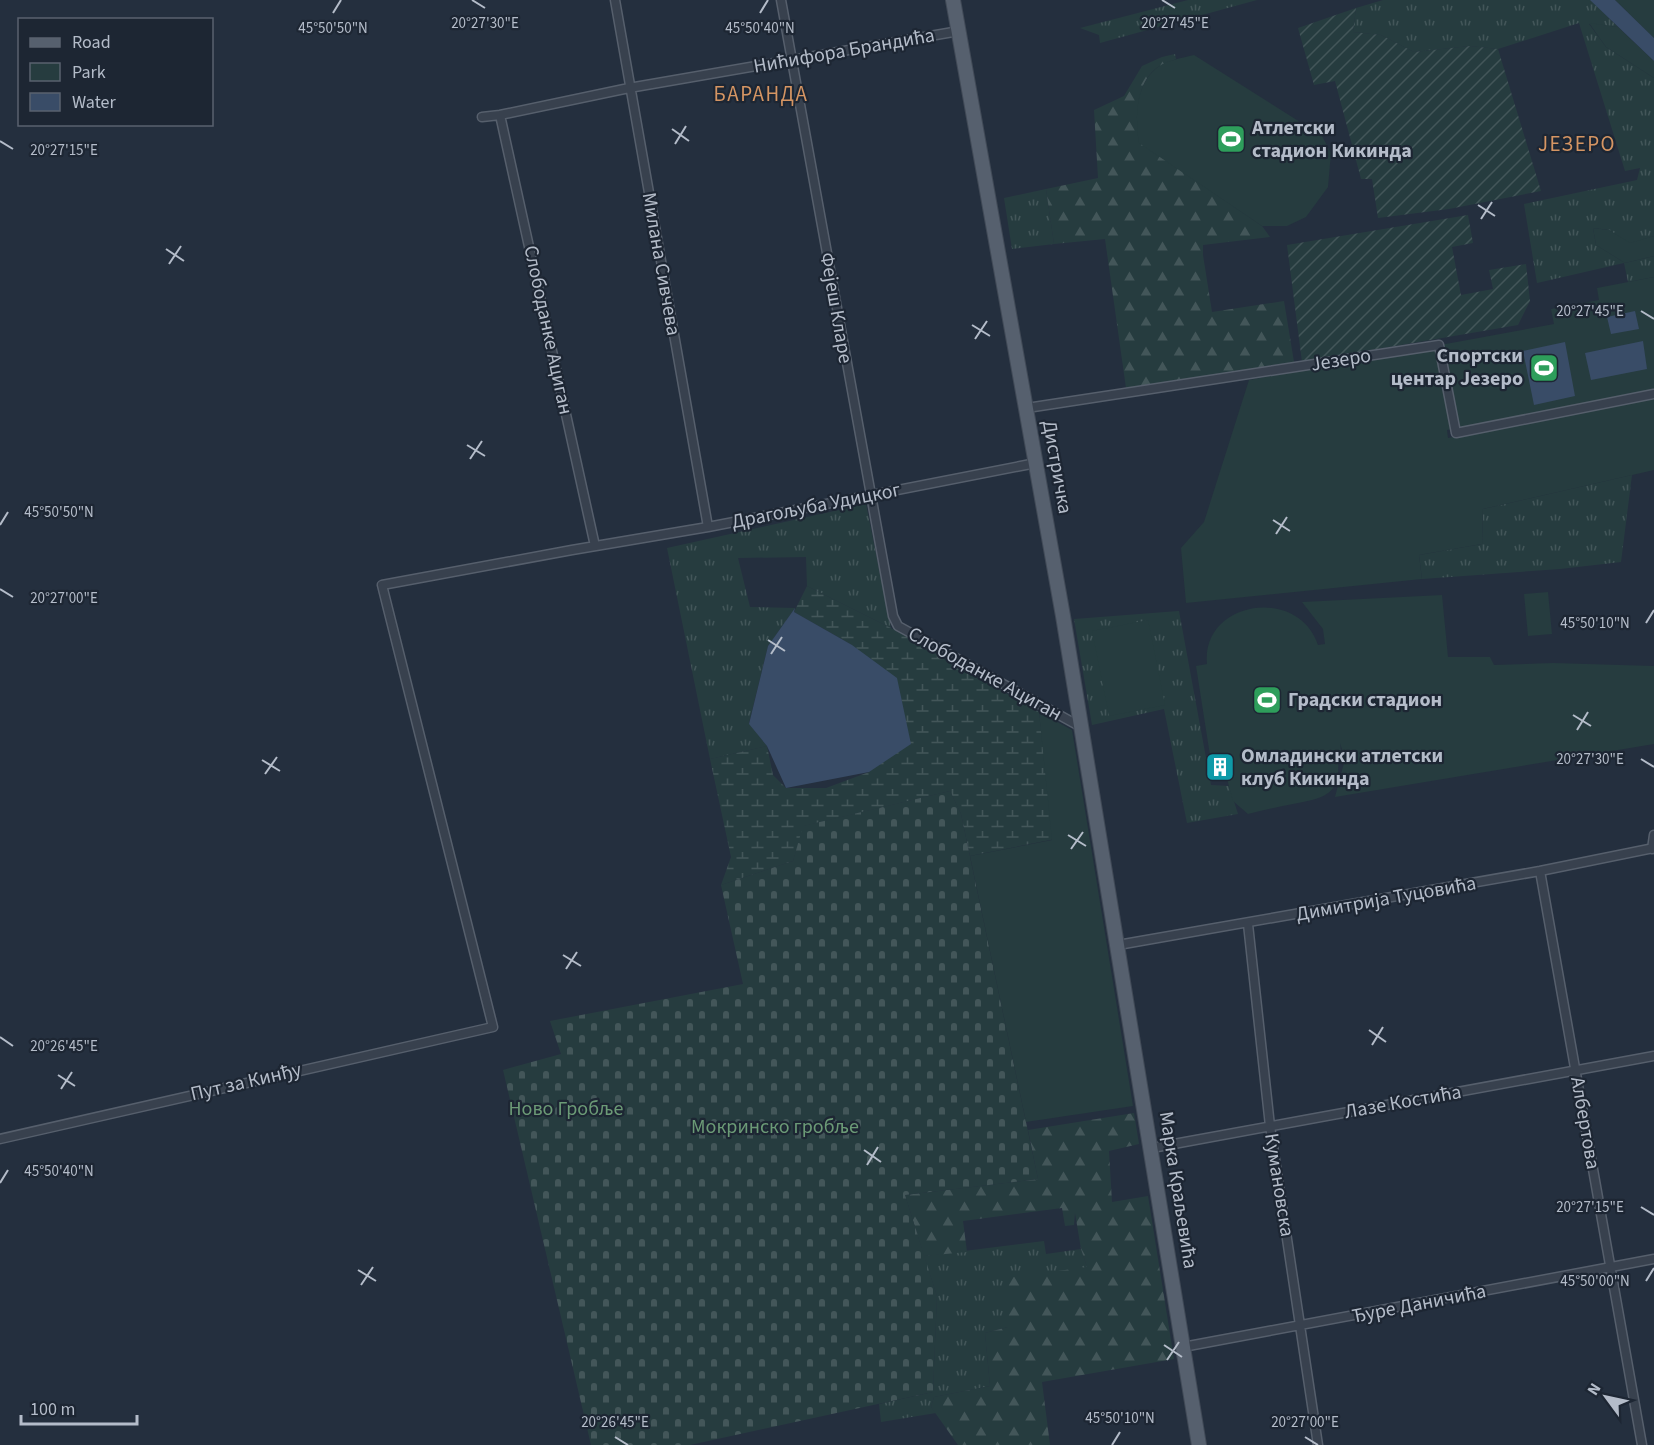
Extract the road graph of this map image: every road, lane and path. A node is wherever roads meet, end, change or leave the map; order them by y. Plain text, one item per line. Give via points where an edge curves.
1 (615, 0) edge
2 (781, 0) edge
3 (953, 0) edge
4 (959, 31) junction
5 (792, 60) junction
6 (629, 88) junction
7 (500, 115) junction
8 (482, 117) dead end
9 (1654, 394) edge
10 (1027, 408) junction
11 (1036, 463) junction
12 (870, 495) junction
13 (708, 528) junction
14 (595, 546) junction
15 (893, 616) joint
16 (1082, 727) junction
17 (1654, 835) edge
18 (1653, 848) edge
19 (1540, 871) junction
20 (1248, 924) junction
21 (1117, 943) junction
22 (493, 1027) joint
23 (1654, 1056) edge
24 (1575, 1070) junction
25 (1270, 1126) junction
26 (0, 1139) edge
27 (1152, 1148) junction
28 (1654, 1259) edge
29 (1611, 1268) junction
30 (1301, 1326) junction
31 (1184, 1347) junction
32 (1199, 1445) edge
33 (1318, 1445) edge
34 (1642, 1445) edge

1 - 6 street, Милана Сивчева
2 - 5 street, Фејеш Кларе
3 - 4 main road, Дистричка
4 - 5 street, Нићифора Брандића
4 - 10 main road, Дистричка
5 - 6 street, Нићифора Брандића
5 - 12 street, Фејеш Кларе
6 - 7 street, Нићифора Брандића
6 - 13 street, Милана Сивчева
7 - 8 street, Нићифора Брандића
7 - 14 street, Слободанке Ациган
9 - 10 street, Језеро via 1456,433 1439,345
10 - 11 main road, Дистричка
11 - 12 street, Драгољуба Удицког
11 - 16 main road, Дистричка
12 - 13 street, Драгољуба Удицког
12 - 15 street, Фејеш Кларе
13 - 14 street, Драгољуба Удицког
14 - 22 street, Драгољуба Удицког via 382,585
15 - 16 street, Слободанке Ациган via 897,626
16 - 21 main road, Дистричка
17 - 18 street
18 - 19 street, Димитрија Туцовића
19 - 20 street, Димитрија Туцовића
19 - 24 street, Албертова
20 - 21 street, Димитрија Туцовића
20 - 25 street, Кумановска
21 - 27 main road, Марка Краљевића
22 - 26 street, Пут за Кинђу
23 - 24 street, Лазе Костића
24 - 25 street, Лазе Костића
24 - 29 street, Албертова
25 - 27 street, Лазе Костића
25 - 30 street, Кумановска
27 - 31 main road, Марка Краљевића
28 - 29 street, Ђуре Даничића
29 - 30 street, Ђуре Даничића
29 - 34 street, Албертова
30 - 31 street, Ђуре Даничића
30 - 33 street, Кумановска
31 - 32 main road, Марка Краљевића

